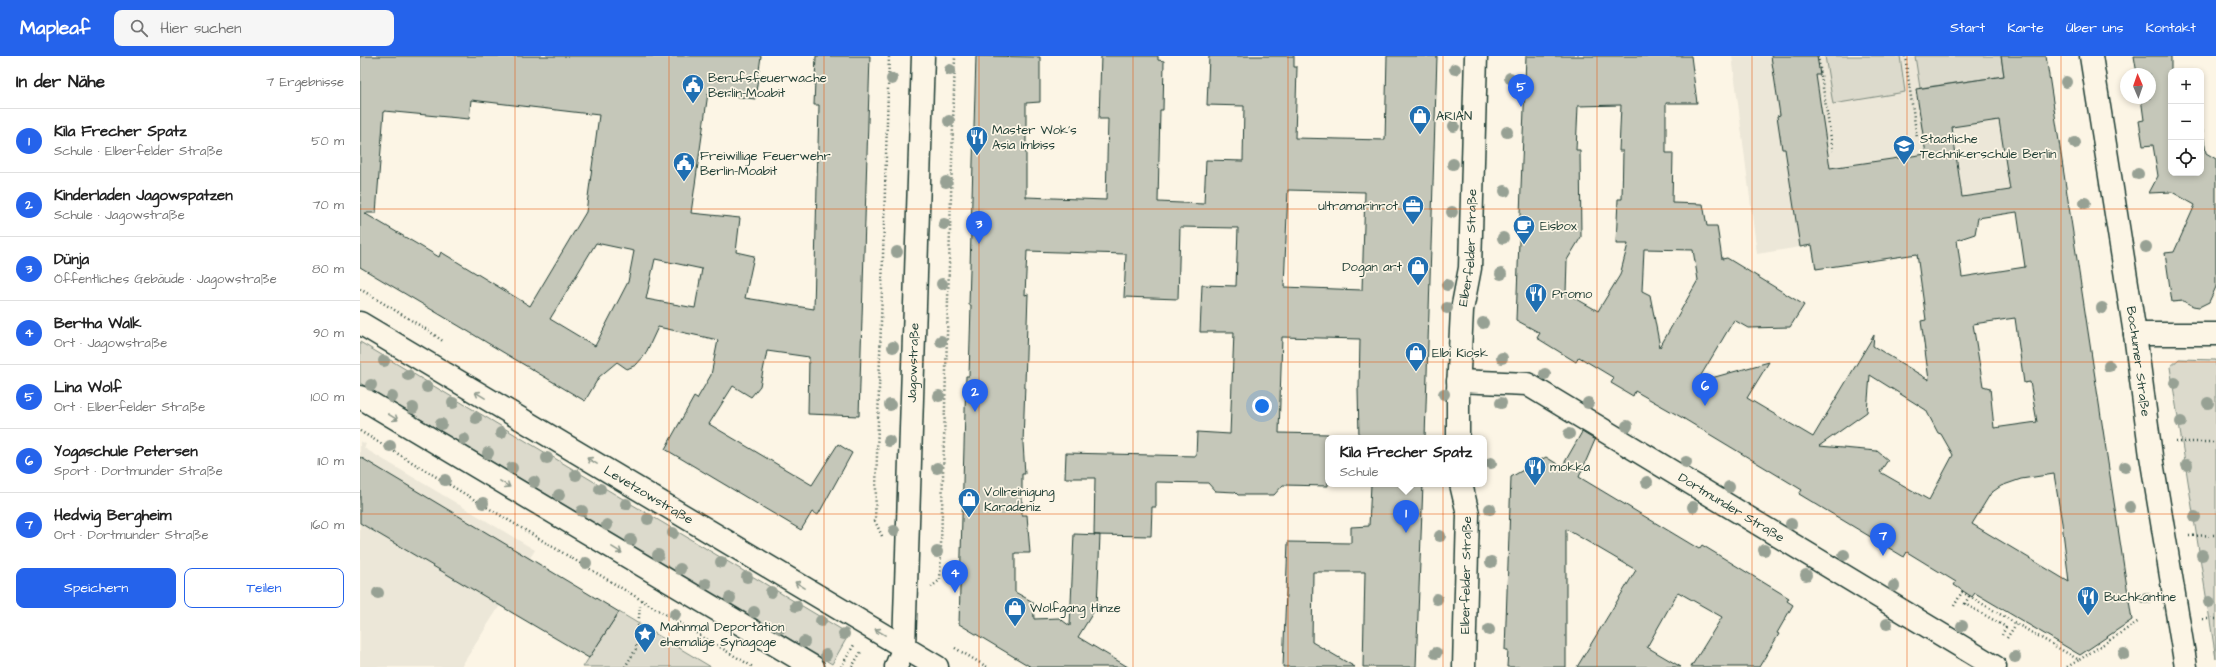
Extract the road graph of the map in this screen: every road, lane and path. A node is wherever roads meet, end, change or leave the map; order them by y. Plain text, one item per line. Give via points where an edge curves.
1 (889, 56) edge
2 (923, 56) edge
3 (955, 56) edge
4 (1476, 56) edge
5 (1818, 56) edge
6 (1905, 56) edge
7 (2091, 56) edge
8 (1917, 138) dead end
9 (1833, 151) dead end
10 (360, 323) edge
11 (2135, 334) junction
12 (2216, 334) edge
13 (1458, 381) junction
14 (360, 397) edge
15 (360, 431) edge
16 (1458, 435) edge
17 (2176, 442) dead end
18 (2216, 442) edge
19 (1462, 487) edge
20 (2216, 535) edge
21 (2189, 536) dead end
22 (884, 540) dead end
23 (930, 588) dead end
24 (1969, 596) junction
25 (640, 606) dead end
26 (1954, 606) dead end
27 (2201, 619) dead end
28 (2216, 619) edge
29 (2139, 621) dead end
30 (2016, 624) junction
31 (2002, 635) dead end
32 (2007, 638) dead end
33 (858, 639) dead end
34 (904, 647) junction
35 (863, 648) dead end
36 (964, 653) dead end
37 (2079, 660) junction
38 (625, 667) edge
39 (753, 667) edge
40 (813, 667) edge
41 (841, 667) edge
42 (852, 667) edge
43 (896, 667) edge
44 (937, 667) edge
45 (987, 667) edge
46 (1464, 667) edge
47 (1995, 667) edge
48 (2067, 667) edge
49 (2186, 667) edge

1 - 22 path via 875,521
2 - 34 street, Jagowstraße
3 - 23 path via 940,580
4 - 13 street, Elberfelder Straße via 1470,268 1462,310
5 - 9 path
6 - 8 path
7 - 11 street, Bochumer Straße
34 -> 10 street, Levetzowstraße
11 - 12 street
11 - 49 street, Bochumer Straße via 2151,456
13 - 16 street, Elberfelder Straße
13 - 47 street, Dortmunder Straße via 1527,384
14 -> 40 street
15 - 39 path
17 - 18 path
19 - 46 street, Elberfelder Straße via 1468,514
20 - 21 path
24 - 26 path via 1962,592
24 - 30 path
24 - 31 path via 1965,604 2006,627
25 - 38 path via 636,649
27 - 28 path
29 - 37 path
30 - 32 path
30 - 37 path
33 - 41 path
34 - 43 street, Jagowstraße
34 - 44 street, Levetzowstraße
35 - 42 path
36 - 45 path
37 - 48 path

